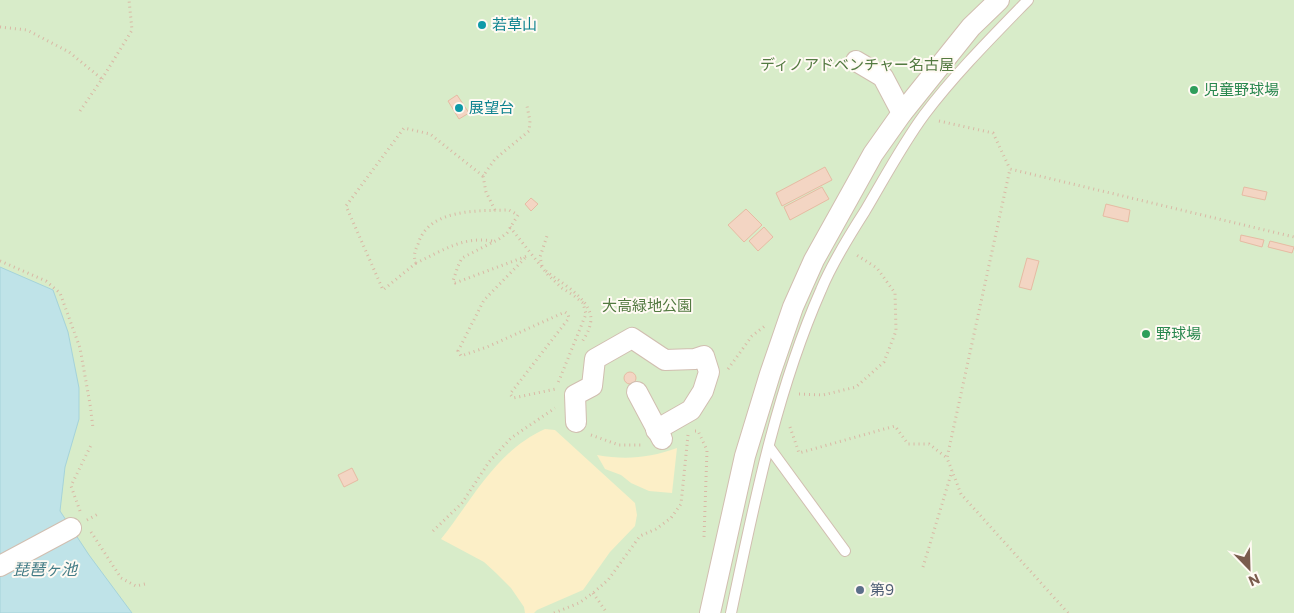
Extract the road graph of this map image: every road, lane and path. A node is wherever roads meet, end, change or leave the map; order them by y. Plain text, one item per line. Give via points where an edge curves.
1 (129, 0) edge
2 (999, 0) edge
3 (1028, 0) edge
4 (0, 27) edge
5 (856, 61) dead end
6 (102, 79) junction
7 (527, 106) dead end
8 (902, 113) junction
9 (78, 114) dead end
10 (933, 128) dead end
11 (1010, 169) junction
12 (483, 176) junction
13 (495, 210) junction
14 (510, 227) junction
15 (548, 233) dead end
16 (1294, 237) edge
17 (492, 241) junction
18 (858, 246) dead end
19 (531, 253) junction
20 (526, 256) junction
21 (0, 261) edge
22 (416, 263) junction
23 (766, 324) dead end
24 (581, 344) dead end
25 (576, 351) dead end
26 (572, 359) dead end
27 (725, 374) dead end
28 (556, 388) junction
29 (637, 392) dead end
30 (794, 394) dead end
31 (560, 395) dead end
32 (556, 407) dead end
33 (576, 422) joint
34 (788, 422) dead end
35 (93, 428) dead end
36 (688, 432) junction
37 (659, 434) junction
38 (92, 443) dead end
39 (769, 447) junction
40 (947, 458) junction
41 (952, 470) junction
42 (80, 523) junction
43 (433, 531) dead end
44 (845, 551) dead end
45 (724, 554) junction
46 (0, 566) edge
47 (923, 567) dead end
48 (145, 584) dead end
49 (593, 593) junction
50 (554, 613) edge
51 (607, 613) edge
52 (710, 613) edge
53 (731, 613) edge
54 (1068, 613) edge

1 - 6 path via 132,30
2 - 8 street via 970,27
3 - 39 lane via 924,115 851,233 821,288 804,331
4 - 6 path via 35,34 69,52
5 - 8 street via 883,77
6 - 9 path
7 - 12 path via 529,131 496,159
8 - 45 street via 848,198 793,307 745,456
10 - 11 path via 938,120 993,133
11 - 16 path
11 - 40 path
12 - 13 path
12 - 22 path via 430,134 404,128 346,206 383,290
13 - 14 path via 509,210 518,215
13 - 22 path via 442,217 433,223 421,234 414,257
14 - 17 path via 507,233
14 - 19 path
15 - 24 path via 540,257 543,268 584,300 591,310 591,324
17 - 20 path via 462,258 453,282
17 - 22 path via 465,241
18 - 30 path via 854,254 877,268 895,292 896,331 884,362 856,387 823,395
19 - 20 path
19 - 28 path via 548,275 583,303 586,314
20 - 28 path via 484,300 458,351 461,356 487,347 565,312 569,318 510,394 513,398
21 - 35 path via 46,281 60,293 80,348
23 - 27 path via 752,336
25 - 26 path
28 - 31 path
29 - 37 street
32 - 43 path via 511,438 489,462 462,503
33 - 37 path via 593,436 619,445 649,445
33 - 37 street via 575,395 592,386 595,360 632,338 665,360 704,356 709,372 703,391 691,410
34 - 40 path via 799,453 895,426 908,444 930,444
36 - 37 path
36 - 45 path via 698,431 707,450 704,537 710,550
36 - 49 path via 681,504 656,530 640,536 608,580
38 - 42 path via 70,486
39 - 44 lane
39 - 53 lane
40 - 41 path
41 - 47 path
41 - 54 path via 961,494
42 - 46 street
42 - 48 path via 121,578 136,586
45 - 52 street
49 - 50 path
49 - 51 path

